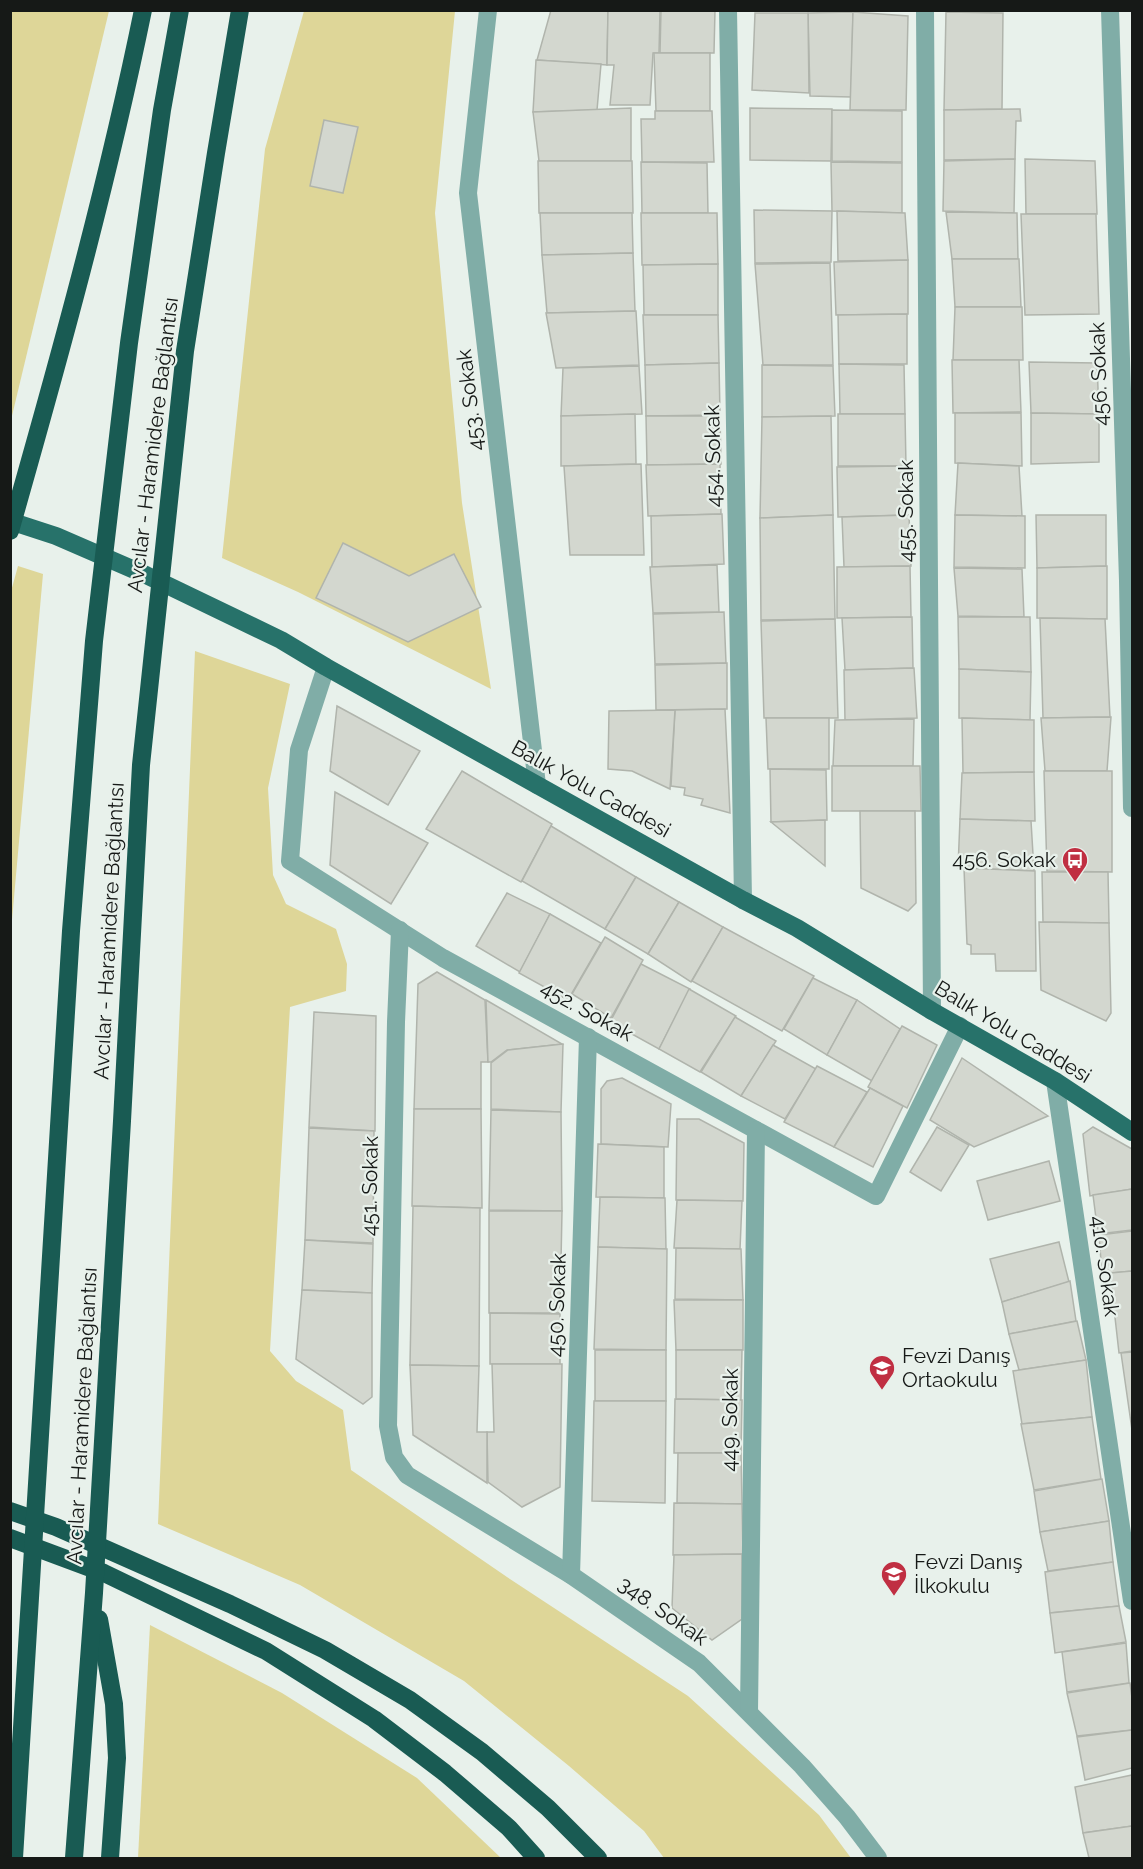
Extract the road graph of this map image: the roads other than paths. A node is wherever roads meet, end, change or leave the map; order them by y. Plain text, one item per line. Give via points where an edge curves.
1 (143, 10) edge
2 (180, 10) edge
3 (240, 10) edge
4 (488, 10) edge
5 (728, 10) edge
6 (925, 10) edge
7 (1110, 10) edge
8 (1124, 188) edge
9 (1127, 372) edge
10 (10, 521) edge
11 (10, 531) edge
12 (326, 667) junction
13 (537, 785) junction
14 (1132, 808) edge
15 (743, 900) junction
16 (400, 930) junction
17 (932, 1011) junction
18 (960, 1026) junction
19 (588, 1037) junction
20 (1055, 1080) junction
21 (756, 1130) junction
22 (1132, 1132) edge
23 (390, 1443) joint
24 (10, 1511) edge
25 (10, 1538) edge
26 (571, 1575) junction
27 (94, 1593) junction
28 (1132, 1601) edge
29 (749, 1712) junction
30 (14, 1858) edge
31 (74, 1858) edge
32 (110, 1858) edge
33 (536, 1858) edge
34 (598, 1858) edge
35 (878, 1858) edge

1 - 11 highway via 99,201
2 - 30 highway, Avcılar - Haramidere Bağlantısı via 130,332 94,641 70,931
3 - 27 highway, Avcılar - Haramidere Bağlantısı via 185,351 141,765
4 - 13 street, 453. Sokak via 468,193
5 - 15 street, 454. Sokak
6 - 17 street, 455. Sokak
7 - 8 street, 456. Sokak
8 - 9 street, 456. Sokak
9 - 14 street, 456. Sokak
10 - 12 main road, Balık Yolu Caddesi via 56,536 146,575 282,640
12 - 13 main road, Balık Yolu Caddesi
12 - 16 street, 452. Sokak via 299,750 290,861
13 - 15 main road, Balık Yolu Caddesi
15 - 17 main road, Balık Yolu Caddesi via 797,928
16 - 19 street, 452. Sokak via 443,958
16 - 23 street, 451. Sokak via 388,1391
17 - 18 main road, Balık Yolu Caddesi
18 - 20 main road, Balık Yolu Caddesi
18 - 21 street, 452. Sokak via 876,1196
19 - 21 street, 452. Sokak
19 - 26 street, 450. Sokak
20 - 22 main road, Balık Yolu Caddesi
20 - 28 street, 410. Sokak
21 - 29 street, 449. Sokak
23 - 26 street, 348. Sokak via 394,1457 408,1475
24 - 34 highway via 149,1567 325,1650 410,1700 482,1752 548,1808
25 - 33 highway via 104,1573 266,1651 374,1719 446,1773 509,1828
26 - 29 street, 348. Sokak via 699,1663
27 - 31 highway, Avcılar - Haramidere Bağlantısı
27 - 32 highway via 114,1704 117,1758
29 - 35 street, 348. Sokak via 802,1766

